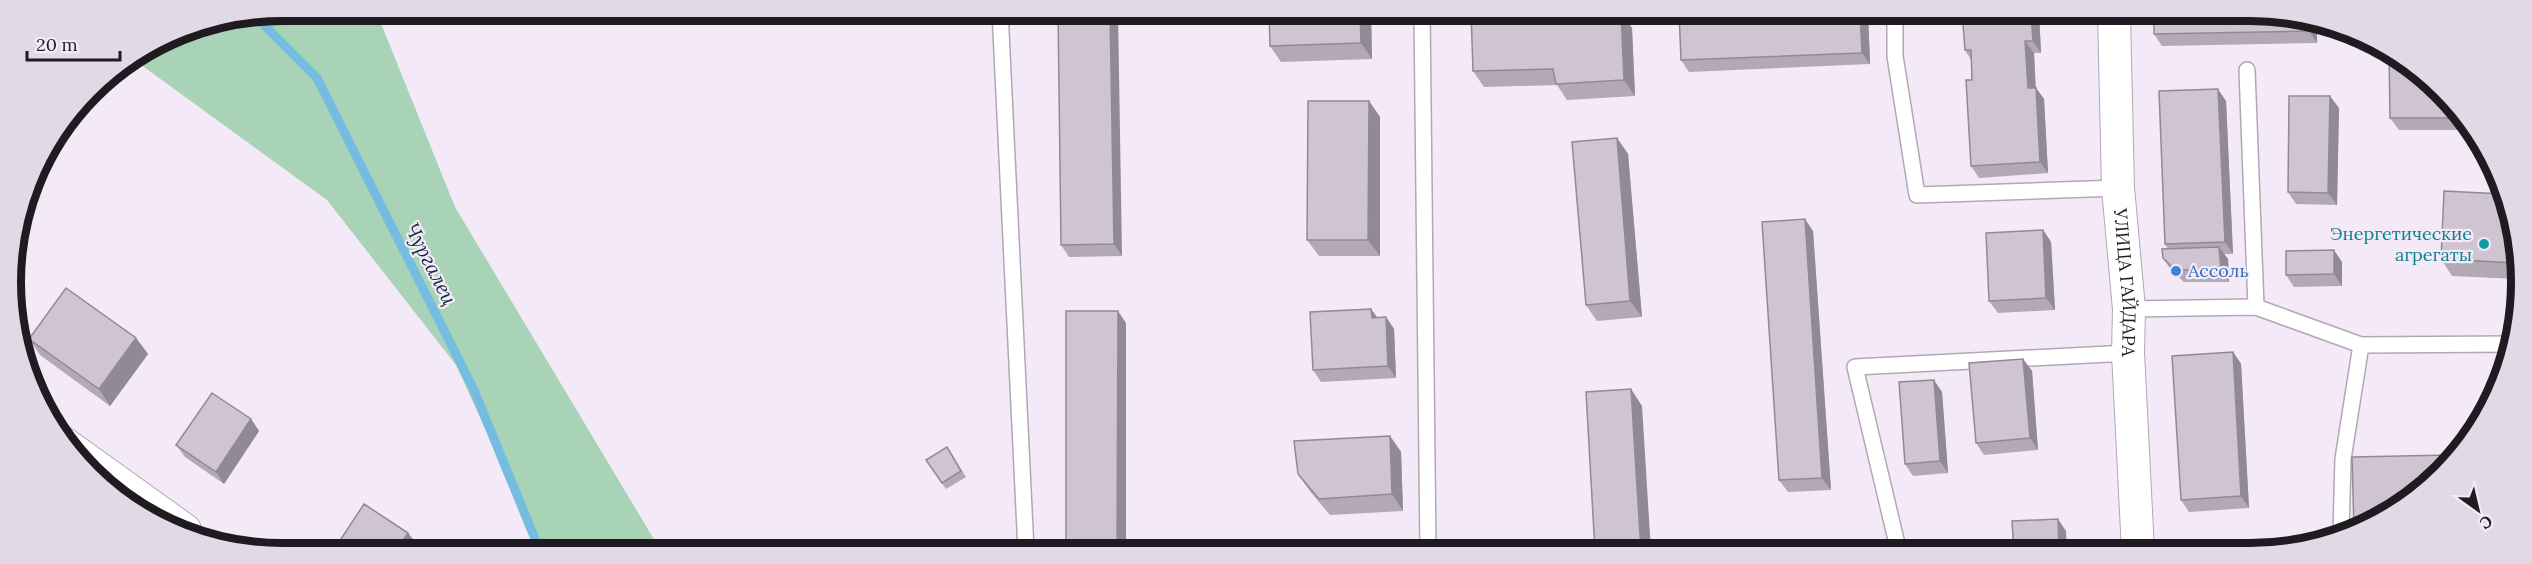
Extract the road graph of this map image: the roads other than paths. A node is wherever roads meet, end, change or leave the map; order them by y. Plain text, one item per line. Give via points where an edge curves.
1 (1000, 21) edge
2 (1422, 21) edge
3 (1895, 21) edge
4 (2114, 21) edge
5 (2247, 70) dead end
6 (2118, 188) junction
7 (2256, 307) junction
8 (2129, 309) junction
9 (2503, 344) edge
10 (2361, 345) junction
11 (2128, 353) junction
12 (97, 467) edge
13 (162, 513) edge
14 (2341, 526) edge
15 (1026, 543) edge
16 (1428, 543) edge
17 (1897, 543) edge
18 (2138, 543) edge

1 - 15 lane
2 - 16 lane
3 - 6 lane via 1895,56 1917,195
4 - 6 street, УЛИЦА ГАЙДАРА
5 - 7 lane
6 - 8 street, УЛИЦА ГАЙДАРА
7 - 8 lane
7 - 10 lane
8 - 11 street, УЛИЦА ГАЙДАРА
9 - 10 lane
10 - 14 lane via 2343,459
11 - 17 lane via 1854,367
11 - 18 street, УЛИЦА ГАЙДАРА
12 - 13 street

